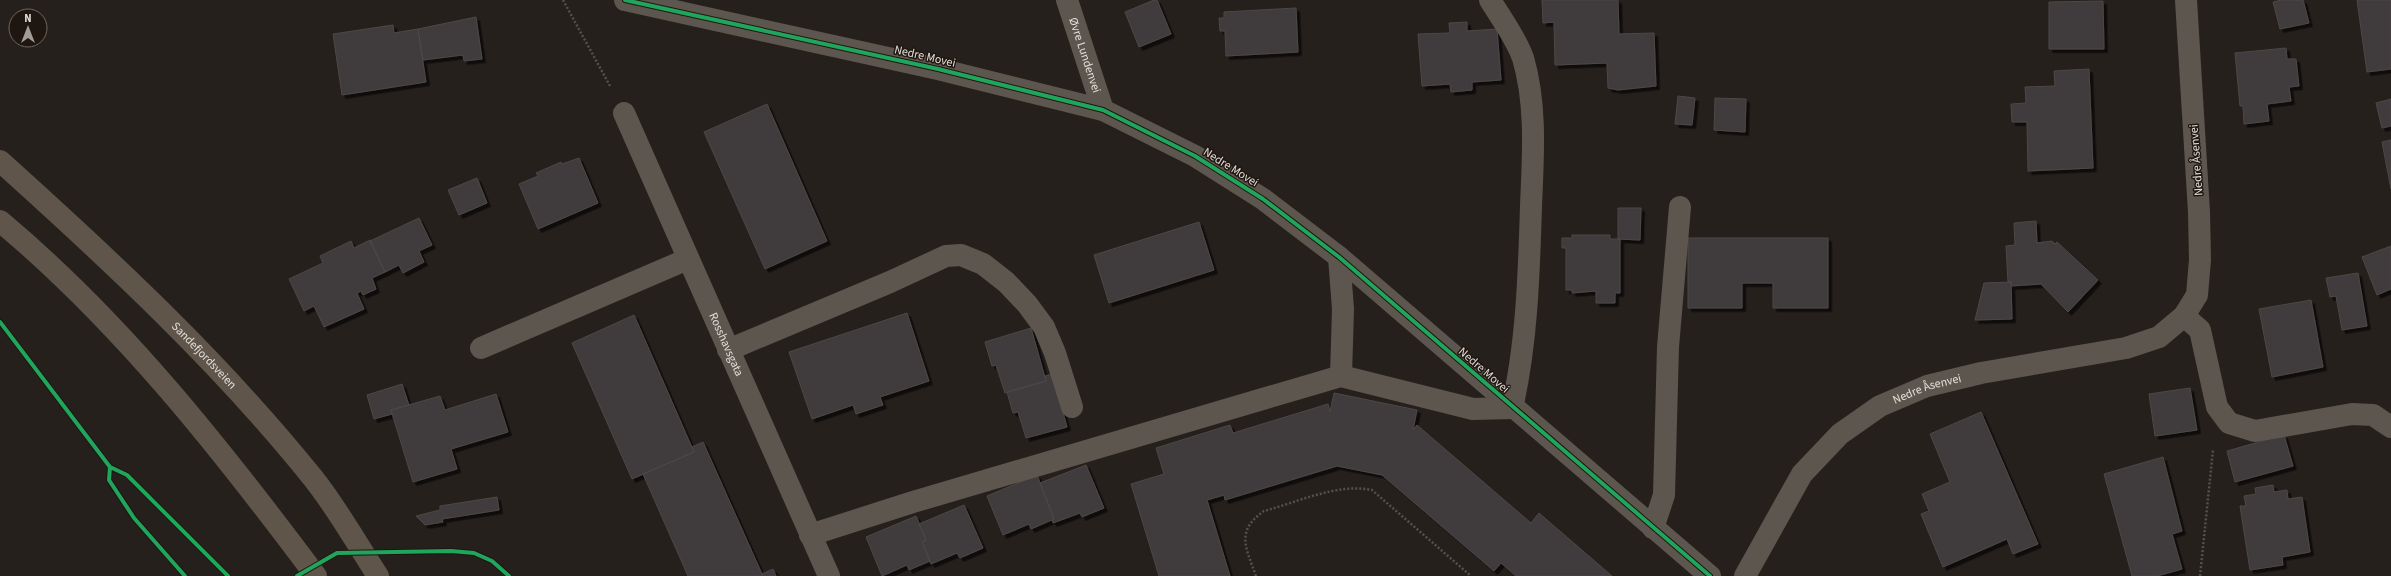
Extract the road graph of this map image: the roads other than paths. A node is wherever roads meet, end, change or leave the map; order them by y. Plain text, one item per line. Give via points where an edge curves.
1 (625, 0) edge
2 (1067, 0) edge
3 (1490, 0) edge
4 (2186, 0) edge
5 (1103, 110) junction
6 (624, 113) road end
7 (0, 161) edge
8 (1680, 207) dead end
9 (0, 221) edge
10 (1339, 257) junction
11 (688, 259) junction
12 (2184, 316) junction
13 (481, 348) dead end
14 (728, 350) junction
15 (1341, 376) junction
16 (1072, 407) dead end
17 (1512, 408) junction
18 (2391, 427) edge
19 (1653, 528) junction
20 (810, 535) junction
21 (316, 576) edge
22 (378, 576) edge
23 (829, 576) edge
24 (1710, 576) edge
25 (1745, 576) edge

1 - 5 street, Nedre Movei via 938,69
2 - 5 street, Øvre Lundenvei
3 - 17 street, Nedre Movei via 1522,57 1529,83 1534,129 1529,251 1519,379
4 - 12 street, Nedre Åsenvei via 2200,260 2197,295
5 - 10 street, Nedre Movei via 1196,156 1263,199
6 - 11 street, Rosshavsgata
7 - 22 main road, Sandefjordsveien via 146,296 235,388 314,478
8 - 19 street via 1668,347 1664,495
9 - 21 main road via 39,254 151,368 244,480
10 - 15 street via 1343,309
10 - 17 street, Nedre Movei
11 - 13 street
11 - 14 street, Rosshavsgata
12 - 18 street via 2200,330 2217,407 2229,423 2255,432 2352,414 2373,415
12 - 25 street, Nedre Åsenvei via 2159,337 2126,348 1981,373 1927,386 1880,406 1840,434 1802,474
14 - 16 street via 946,256 961,255 984,264 1006,282 1044,327
14 - 20 street, Rosshavsgata
15 - 17 street via 1473,409
15 - 20 street via 913,502
17 - 19 street, Nedre Movei
19 - 24 street, Nedre Movei
20 - 23 street, Rosshavsgata

